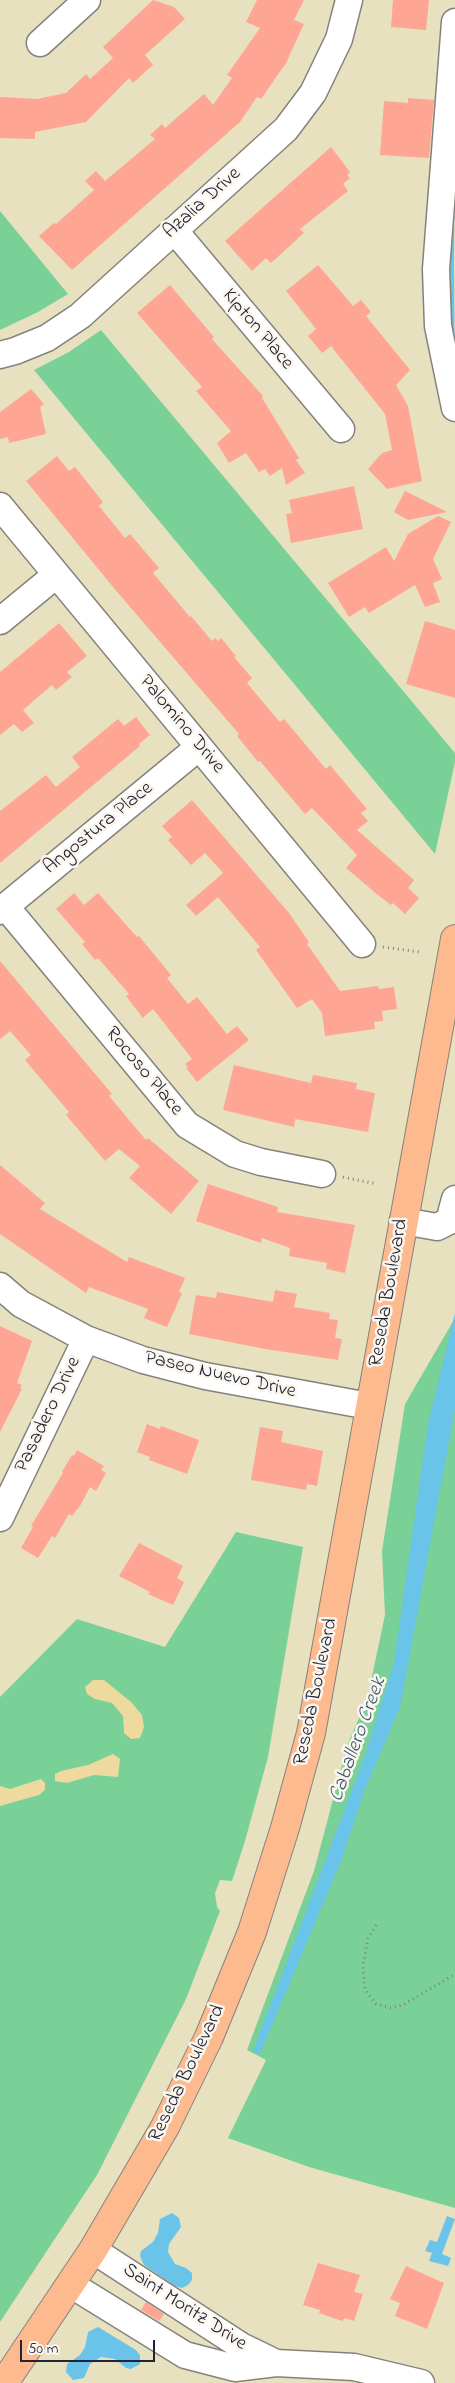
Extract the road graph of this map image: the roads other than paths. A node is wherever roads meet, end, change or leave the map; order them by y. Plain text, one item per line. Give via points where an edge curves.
1 (87, 0) edge
2 (349, 0) edge
3 (455, 22) edge
4 (40, 44) dead end
5 (174, 230) junction
6 (0, 355) edge
7 (455, 408) edge
8 (341, 430) dead end
9 (0, 506) edge
10 (56, 574) junction
11 (0, 621) edge
12 (199, 747) junction
13 (3, 909) edge
14 (455, 939) edge
15 (362, 944) road end
16 (322, 1174) road end
17 (455, 1200) edge
18 (403, 1221) junction
19 (0, 1286) edge
20 (86, 1339) junction
21 (369, 1406) junction
22 (0, 1518) edge
23 (93, 2250) junction
24 (70, 2284) junction
25 (185, 2311) junction
26 (166, 2343) junction
27 (276, 2363) junction
28 (4, 2383) edge
29 (421, 2383) edge

1 - 4 street
2 - 5 street, Azalia Drive via 339,39 308,100 286,129
3 - 7 street via 436,269 438,326
5 - 6 street, Azalia Drive via 80,316 47,338
5 - 8 street, Kipton Place
9 - 10 street, Palomino Drive
10 - 11 street
10 - 12 street, Palomino Drive
12 - 13 street, Angostura Place
12 - 15 street, Palomino Drive
13 - 16 street, Rocoso Place via 188,1125 235,1154
14 - 18 main road, Reseda Boulevard
17 - 18 street via 449,1222 437,1227
18 - 21 main road, Reseda Boulevard
19 - 20 street, Paseo Nuevo Drive via 21,1304
20 - 21 street, Paseo Nuevo Drive via 143,1360 205,1376
20 - 22 street, Pasadero Drive
21 - 23 main road, Reseda Boulevard via 311,1733 252,1932 209,2037 165,2127
23 - 24 main road, Reseda Boulevard
23 - 25 street, Saint Moritz Drive
24 - 26 street, Saint Moritz Drive
24 - 28 main road, Reseda Boulevard
25 - 26 street
25 - 27 street, Saint Moritz Drive via 241,2346
26 - 27 street, Saint Moritz Drive via 186,2355 235,2368
27 - 29 street, Saint Moritz Drive via 354,2368

